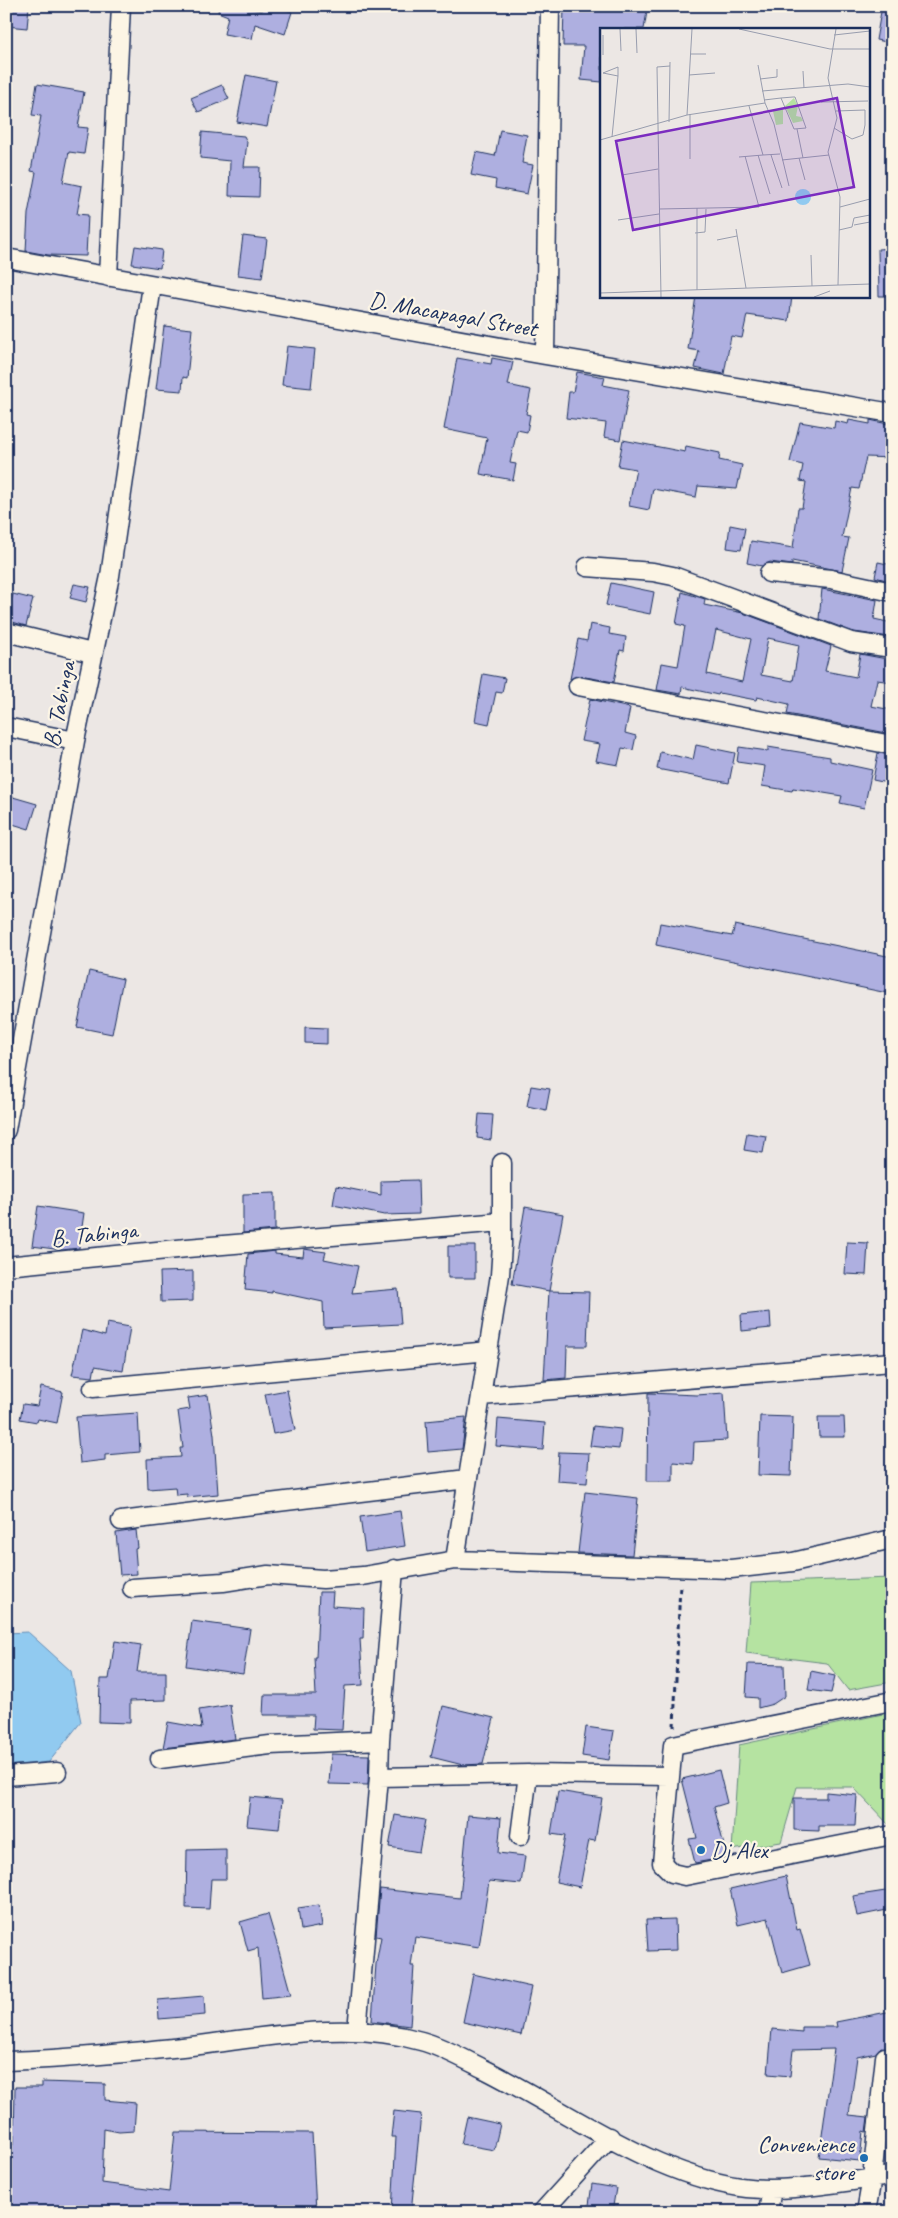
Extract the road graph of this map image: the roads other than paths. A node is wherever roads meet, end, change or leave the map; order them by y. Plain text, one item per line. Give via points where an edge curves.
1 (121, 6) edge
2 (550, 6) edge
3 (6, 258) edge
4 (108, 277) junction
5 (152, 285) junction
6 (544, 355) junction
7 (892, 413) edge
8 (588, 567) dead end
9 (769, 573) dead end
10 (892, 592) edge
11 (6, 632) edge
12 (892, 648) edge
13 (92, 653) junction
14 (578, 686) dead end
15 (6, 727) edge
16 (75, 741) junction
17 (892, 745) edge
18 (6, 1130) edge
19 (502, 1163) dead end
20 (502, 1222) junction
21 (6, 1266) edge
22 (489, 1351) junction
23 (892, 1362) edge
24 (92, 1388) dead end
25 (481, 1396) junction
26 (466, 1479) junction
27 (121, 1521) dead end
28 (892, 1538) edge
29 (455, 1560) junction
30 (394, 1569) junction
31 (132, 1588) dead end
32 (892, 1701) edge
33 (380, 1740) junction
34 (160, 1760) dead end
35 (57, 1772) dead end
36 (528, 1774) junction
37 (6, 1776) edge
38 (670, 1776) junction
39 (379, 1778) junction
40 (892, 1835) edge
41 (520, 1836) dead end
42 (356, 2031) junction
43 (885, 2057) dead end
44 (6, 2061) edge
45 (610, 2137) junction
46 (892, 2176) edge
47 (872, 2178) junction
48 (772, 2189) junction
49 (542, 2212) edge
50 (768, 2212) edge
51 (866, 2212) edge

1 - 4 street
2 - 6 street
3 - 4 street, D. Macapagal Street
4 - 5 street, D. Macapagal Street
5 - 6 street, D. Macapagal Street
5 - 13 street, B. Tabinga via 110,576
6 - 7 street, D. Macapagal Street
8 - 12 street via 673,576 852,642
9 - 10 street via 838,580
11 - 13 street
13 - 16 street, B. Tabinga
14 - 17 street
15 - 16 street
16 - 18 street, B. Tabinga
19 - 20 street
20 - 21 street, B. Tabinga
20 - 22 street via 500,1275
22 - 24 street
22 - 25 street
23 - 25 street
25 - 26 street
26 - 27 street
26 - 29 street
28 - 29 street via 764,1567 681,1568
29 - 30 street
30 - 31 street via 339,1578 268,1574 223,1582
30 - 33 street
32 - 38 street via 673,1745
33 - 34 street via 270,1745
33 - 39 street
35 - 37 street
36 - 38 street
36 - 39 street
36 - 41 street
38 - 40 street via 662,1863 678,1875
39 - 42 street
42 - 44 street via 305,2032 139,2052
42 - 45 street via 422,2041 529,2092
43 - 47 street
45 - 48 street via 668,2168 703,2180
45 - 49 street
46 - 47 street
47 - 48 street
47 - 51 street
48 - 50 street

